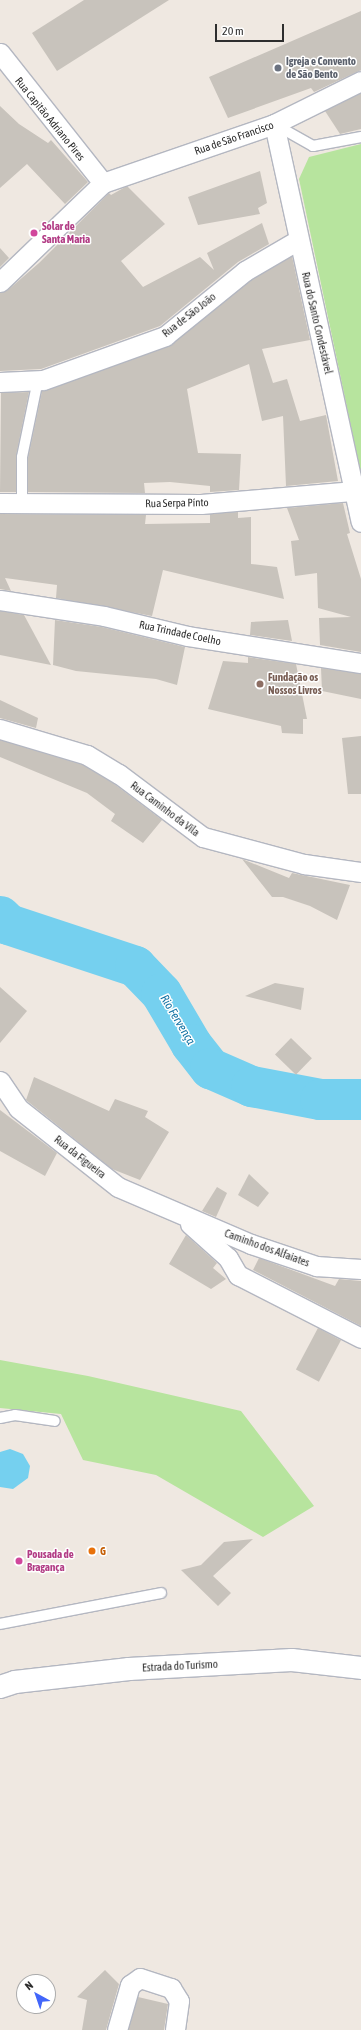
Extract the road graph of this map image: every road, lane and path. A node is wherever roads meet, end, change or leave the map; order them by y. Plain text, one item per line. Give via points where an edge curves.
1 (0, 53) edge
2 (361, 81) edge
3 (274, 124) junction
4 (361, 137) edge
5 (103, 184) junction
6 (298, 240) junction
7 (0, 282) edge
8 (38, 380) junction
9 (0, 382) edge
10 (354, 491) junction
11 (0, 503) edge
12 (22, 503) junction
13 (361, 522) edge
14 (0, 600) edge
15 (361, 663) edge
16 (0, 729) edge
17 (361, 872) edge
18 (0, 1081) edge
19 (176, 1213) junction
20 (361, 1269) edge
21 (361, 1338) edge
22 (0, 1418) edge
23 (55, 1421) dead end
24 (161, 1593) dead end
25 (0, 1624) edge
26 (361, 1668) edge
27 (0, 1687) edge
28 (117, 2030) edge
29 (175, 2030) edge

1 - 5 street, Rua Capitão Adriano Pires
2 - 3 street, Rua de São Francisco
3 - 4 lane via 312,146
3 - 5 street, Rua de São Francisco
3 - 6 street, Rua do Santo Condestável
5 - 7 street
6 - 8 street, Rua de São João via 245,271 165,336 86,367
6 - 10 street, Rua do Santo Condestável
8 - 9 street, Rua de São João
8 - 12 lane via 22,457
10 - 12 street, Rua Serpa Pínto via 201,504
10 - 13 street, Rua do Santo Condestável
11 - 12 street, Rua Serpa Pínto
14 - 15 street, Rua Trindade Coelho via 104,616 188,636
16 - 17 street, Rua Caminho da Vila via 87,755 119,774 203,837 304,864
18 - 19 street, Rua da Figueira via 18,1108 118,1187
19 - 20 street, Caminho dos Alfaiates via 251,1244 316,1266
19 - 21 street via 228,1258 238,1275
22 - 23 lane via 15,1415
24 - 25 lane
26 - 27 street, Estrada do Turismo via 292,1660 268,1661 129,1669 15,1682
28 - 29 street via 130,1985 140,1978 171,1988 179,2000

